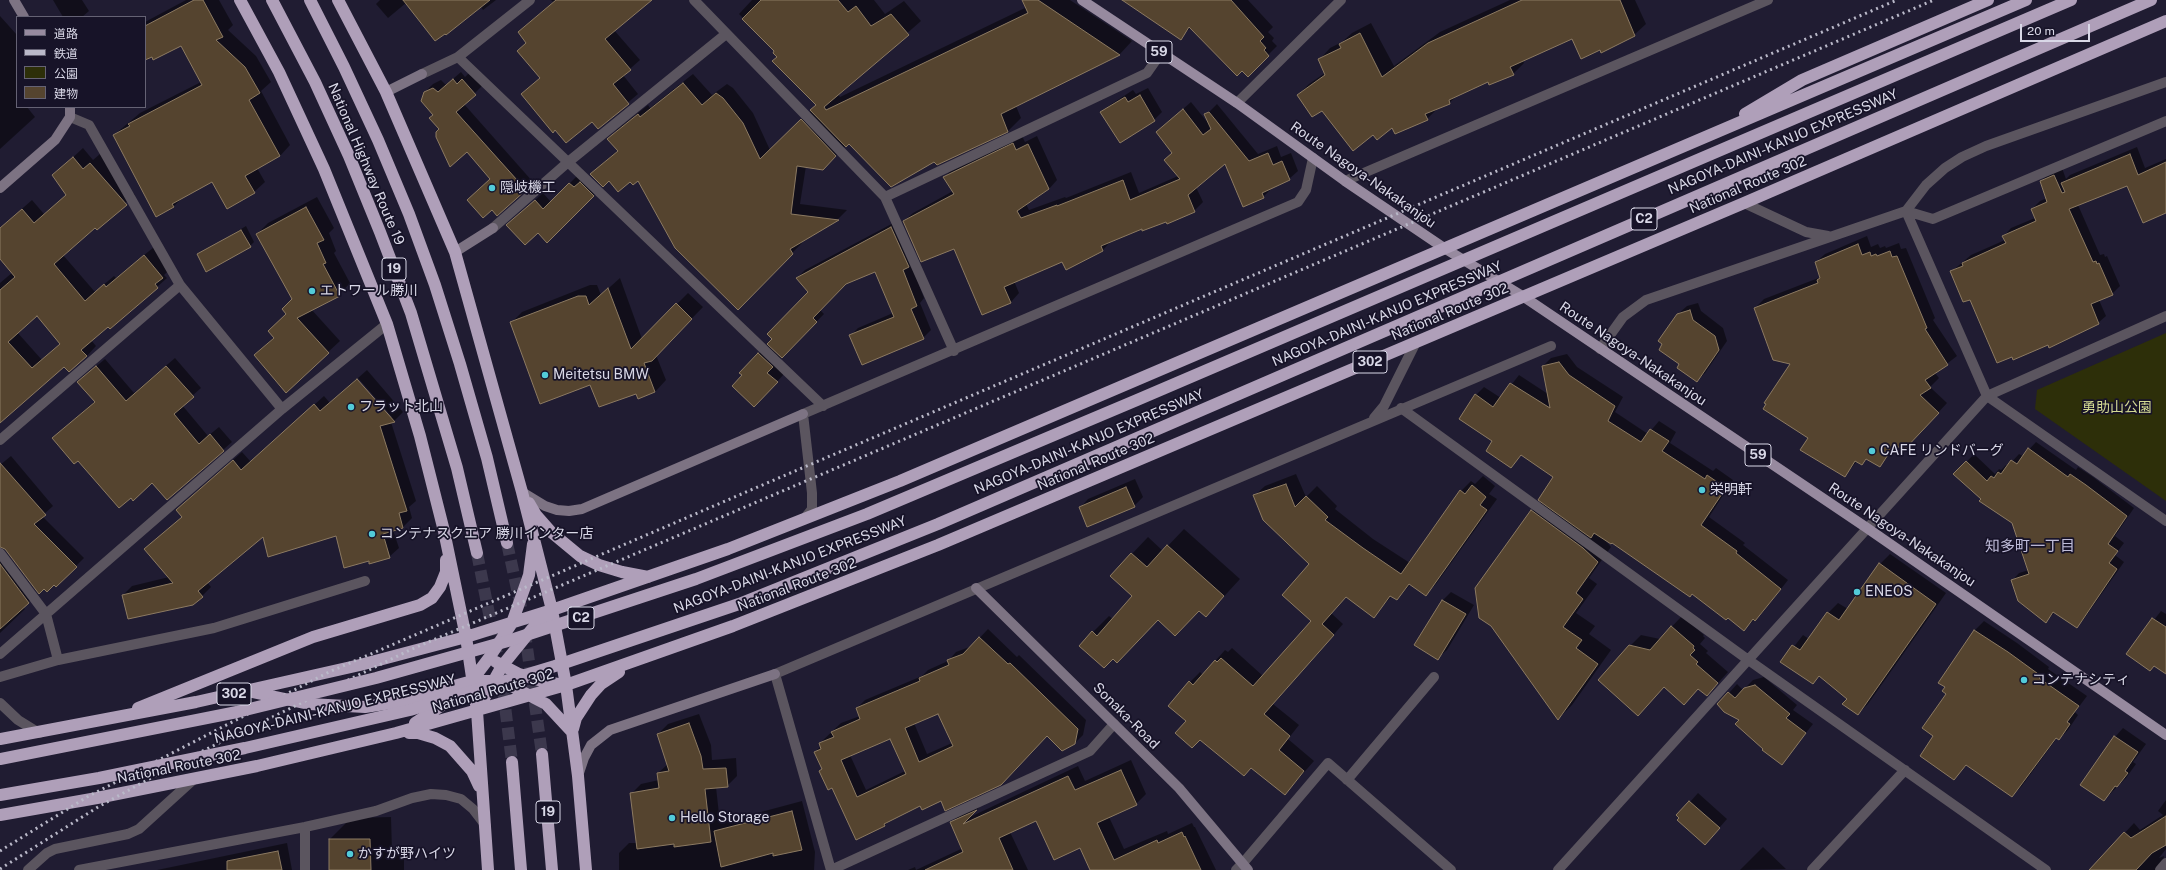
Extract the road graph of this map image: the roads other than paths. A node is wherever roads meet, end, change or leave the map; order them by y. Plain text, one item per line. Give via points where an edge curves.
1 (14, 0) edge
2 (240, 0) edge
3 (272, 0) edge
4 (310, 0) edge
5 (338, 0) edge
6 (530, 0) edge
7 (694, 0) edge
8 (1082, 0) edge
9 (1341, 0) edge
10 (1768, 0) edge
11 (1988, 0) edge
12 (2026, 0) edge
13 (2071, 0) edge
14 (2151, 0) edge
15 (23, 16) edge
16 (2166, 21) edge
17 (2166, 27) edge
18 (726, 34) junction
19 (2104, 47) junction
20 (1161, 53) junction
21 (458, 58) junction
22 (2166, 82) edge
23 (386, 92) junction
24 (1237, 103) junction
25 (70, 112) edge
26 (2166, 121) edge
27 (1699, 141) junction
28 (1313, 158) junction
29 (567, 163) junction
30 (1345, 181) junction
31 (0, 188) edge
32 (885, 197) junction
33 (1744, 203) junction
34 (1906, 211) junction
35 (1832, 236) junction
36 (1444, 248) junction
37 (455, 252) junction
38 (180, 285) junction
39 (1524, 297) junction
40 (2166, 316) edge
41 (387, 324) junction
42 (1416, 342) junction
43 (1551, 346) dead end
44 (1600, 349) junction
45 (954, 351) junction
46 (1987, 396) junction
47 (823, 406) junction
48 (1401, 408) junction
49 (282, 409) junction
50 (803, 414) junction
51 (1372, 420) junction
52 (0, 440) edge
53 (522, 492) junction
54 (804, 520) junction
55 (2166, 521) edge
56 (1867, 528) junction
57 (534, 535) junction
58 (507, 542) tunnel mouth
59 (447, 546) junction
60 (0, 553) edge
61 (477, 553) tunnel mouth
62 (650, 577) junction
63 (365, 581) dead end
64 (976, 588) junction
65 (552, 610) junction
66 (46, 614) junction
67 (512, 623) junction
68 (466, 637) junction
69 (0, 654) edge
70 (489, 658) junction
71 (1747, 659) junction
72 (58, 660) junction
73 (636, 661) junction
74 (502, 666) junction
75 (775, 674) junction
76 (1434, 676) dead end
77 (0, 677) edge
78 (472, 681) junction
79 (493, 681) junction
80 (566, 685) junction
81 (246, 691) junction
82 (531, 695) junction
83 (0, 703) edge
84 (477, 712) junction
85 (109, 719) junction
86 (1114, 724) junction
87 (572, 732) junction
88 (39, 733) junction
89 (396, 733) junction
90 (2166, 736) edge
91 (0, 739) edge
92 (542, 754) tunnel mouth
93 (0, 759) edge
94 (512, 762) tunnel mouth
95 (1905, 770) junction
96 (578, 776) junction
97 (194, 779) junction
98 (1347, 780) junction
99 (483, 793) junction
100 (0, 795) edge
101 (0, 815) edge
102 (486, 826) junction
103 (304, 827) junction
104 (2166, 863) edge
105 (1242, 868) edge
106 (28, 870) edge
107 (79, 870) edge
108 (305, 870) edge
109 (488, 870) edge
110 (522, 870) edge
111 (552, 870) edge
112 (586, 870) edge
113 (831, 870) edge
114 (1450, 870) edge
115 (1558, 870) edge
116 (1812, 870) edge
117 (2046, 870) edge
118 (2160, 870) edge

1 - 15 street
2 - 41 highway via 279,72 317,155
3 - 61 highway, National Highway Route 19 / 19 via 315,82 349,156 405,298 437,396
4 - 58 highway, National Highway Route 19 / 19 via 378,140 435,285 487,458
5 - 23 highway
6 - 21 street
7 - 18 street
8 - 20 main road, Route Nagoya-Nakakanjou / 59
9 - 24 street
10 - 30 street
11 - 27 highway via 1802,80
12 - 27 highway, 302
13 - 93 highway, NAGOYA-DAINI-KANJO EXPRESSWAY / C2, bridge via 867,514 696,579 523,636 376,678 237,712
14 - 100 highway, NAGOYA-DAINI-KANJO EXPRESSWAY / C2, bridge via 938,524 738,604 555,666 410,710 245,748
16 - 19 highway, National Route 302 / 302
17 - 19 highway
18 - 29 street
18 - 32 street
19 - 33 highway, National Route 302 / 302
20 - 24 main road, Route Nagoya-Nakakanjou / 59
20 - 32 street via 1147,73
21 - 23 street
21 - 29 street
22 - 34 street via 1986,146 1962,157 1931,181
23 - 37 highway
24 - 28 main road, Route Nagoya-Nakakanjou / 59
25 - 31 street via 55,140
25 - 38 street via 89,125
26 - 34 street via 1933,219
27 - 36 highway, 302
28 - 30 main road, Route Nagoya-Nakakanjou / 59
28 - 45 street via 1306,190 1298,202
29 - 37 street via 493,228
29 - 47 street
30 - 36 main road, Route Nagoya-Nakakanjou / 59
32 - 45 street
33 - 35 street via 1806,232
33 - 39 highway, National Route 302 / 302
34 - 35 street
34 - 46 street
35 - 44 street via 1646,300 1623,317
36 - 39 main road, Route Nagoya-Nakakanjou / 59
36 - 54 highway, 302
37 - 53 highway
38 - 49 street
38 - 52 street
39 - 42 highway, National Route 302 / 302
39 - 44 main road, Route Nagoya-Nakakanjou / 59
40 - 46 street
41 - 49 street
41 - 59 highway via 420,436
42 - 51 street via 1384,406
42 - 73 highway, National Route 302 / 302 via 889,565
43 - 48 street
44 - 56 main road, Route Nagoya-Nakakanjou / 59
45 - 47 street
46 - 55 street
46 - 56 street
47 - 50 street
48 - 51 street
48 - 71 street
49 - 66 street
50 - 53 street via 582,509 557,510
50 - 54 street via 812,493 812,509
51 - 64 street
53 - 57 highway
53 - 62 highway via 536,516 580,556 622,572
54 - 62 highway, 302
56 - 71 street
56 - 90 main road, Route Nagoya-Nakakanjou / 59
57 - 65 highway
57 - 67 highway via 529,575
59 - 68 highway
59 - 85 highway via 446,572 440,587 432,598 420,605 313,637
60 - 66 street
62 - 65 highway, 302
63 - 72 street via 214,628
64 - 75 street
64 - 86 street, Sonaka-Road
65 - 67 highway, 302
65 - 74 highway via 532,629
65 - 80 highway
66 - 69 street
66 - 72 street
67 - 68 highway, 302
67 - 70 highway
68 - 70 highway
68 - 78 highway
68 - 81 highway, 302
70 - 74 highway
70 - 78 highway
71 - 95 street
71 - 115 street
72 - 77 street
73 - 80 highway, National Route 302 / 302
73 - 87 highway via 601,684 591,694 576,718
74 - 79 highway
74 - 80 highway via 542,681
75 - 96 street via 610,730 591,745
75 - 113 street
76 - 98 street
78 - 79 highway
78 - 81 highway via 396,702 365,707 309,704
78 - 84 highway
78 - 89 highway via 425,718
79 - 82 highway
79 - 84 highway
80 - 82 highway, National Route 302 / 302
80 - 87 highway
81 - 85 highway, 302
82 - 84 highway, National Route 302 / 302
82 - 87 highway via 546,704
83 - 88 street via 18,720
84 - 89 highway, National Route 302 / 302
84 - 99 highway
85 - 88 highway, 302
86 - 105 street, Sonaka-Road via 1179,788
86 - 113 street via 1090,751
87 - 96 highway
88 - 91 highway, 302
89 - 97 highway, National Route 302 / 302
89 - 99 highway via 418,733 450,746 472,771
92 - 111 highway, 19
94 - 110 highway, 19
95 - 116 street
95 - 117 street
96 - 112 highway
97 - 101 highway, National Route 302 / 302
97 - 106 street via 139,829 128,834 55,849
98 - 105 street via 1328,763
98 - 114 street
99 - 102 highway
102 - 103 street via 474,809 461,800 431,794 376,811
102 - 109 highway
103 - 107 street
103 - 108 street
104 - 118 street

